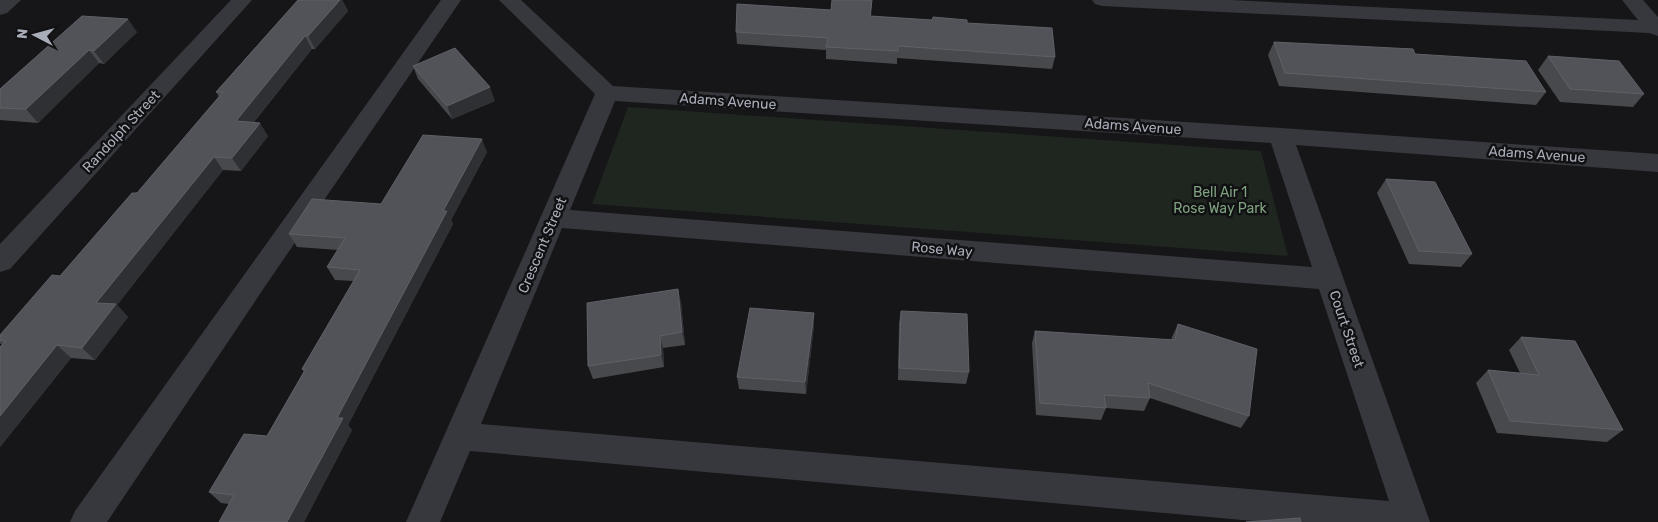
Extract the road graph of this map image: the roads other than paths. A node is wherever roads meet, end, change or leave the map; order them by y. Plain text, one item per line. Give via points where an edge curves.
1 (11, 0) edge
2 (242, 0) edge
3 (451, 0) edge
4 (508, 0) edge
5 (1102, 0) edge
6 (1632, 0) edge
7 (0, 9) edge
8 (1657, 29) edge
9 (607, 93) junction
10 (1281, 136) junction
11 (1658, 163) edge
12 (554, 218) junction
13 (0, 262) edge
14 (1330, 280) junction
15 (460, 436) junction
16 (1412, 521) edge
17 (87, 522) edge
18 (423, 522) edge

1 - 7 street
2 - 13 street, Randolph Street
3 - 17 street
4 - 9 street
5 - 8 street
6 - 8 street
9 - 10 street, Adams Avenue
9 - 12 street, Crescent Street
10 - 11 street, Adams Avenue
10 - 14 street, Court Street
12 - 14 street, Rose Way
12 - 15 street, Crescent Street
14 - 16 street, Court Street
15 - 16 street
15 - 18 street, Crescent Street

